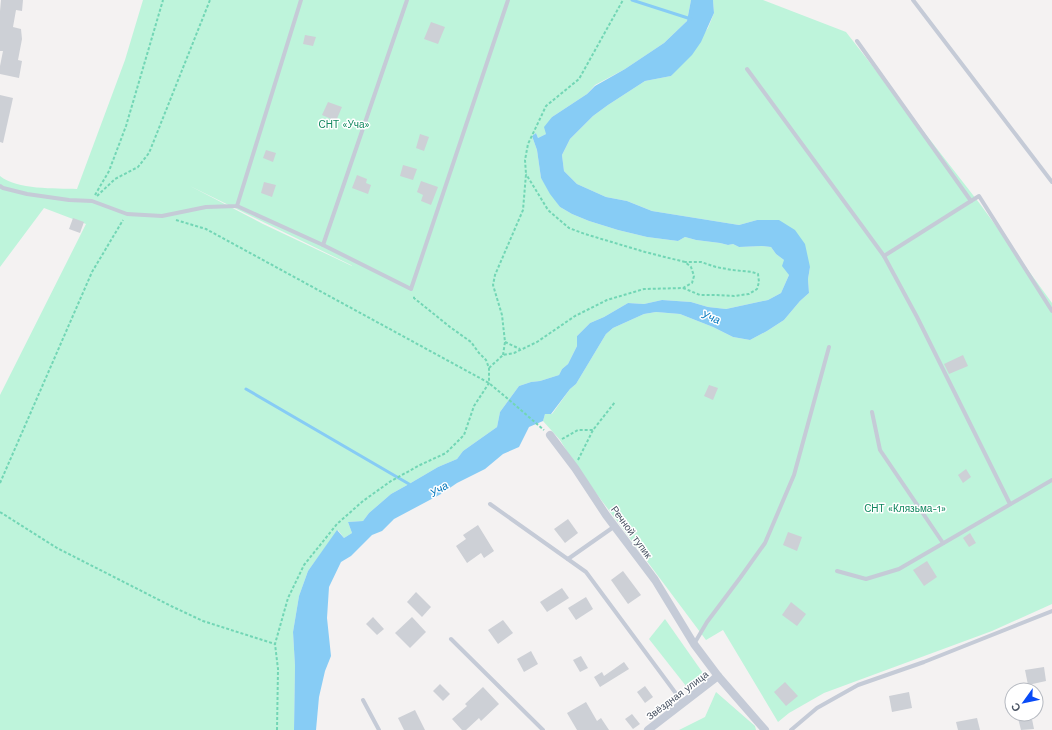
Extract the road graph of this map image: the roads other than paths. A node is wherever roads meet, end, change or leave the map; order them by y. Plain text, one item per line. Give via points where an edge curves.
1 (301, 0) edge
2 (407, 0) edge
3 (508, 0) edge
4 (913, 0) edge
5 (857, 41) dead end
6 (748, 69) dead end
7 (1051, 179) edge
8 (0, 186) edge
9 (971, 201) junction
10 (237, 206) junction
11 (323, 245) junction
12 (884, 256) junction
13 (1052, 311) edge
14 (829, 347) dead end
15 (872, 412) dead end
16 (550, 434) road end
17 (1052, 480) edge
18 (490, 504) dead end
19 (1010, 504) junction
20 (615, 526) junction
21 (943, 543) junction
22 (568, 559) junction
23 (837, 571) dead end
24 (1052, 610) edge
25 (451, 639) dead end
26 (694, 644) junction
27 (718, 676) junction
28 (363, 700) dead end
29 (683, 703) junction
30 (379, 730) edge
31 (543, 730) edge
32 (648, 730) edge
33 (765, 730) edge
34 (791, 730) edge

1 - 10 lane
2 - 11 lane
3 - 11 lane via 411,289
4 - 7 lane
5 - 9 lane
6 - 12 lane
8 - 10 lane via 27,194 92,201 127,214 162,216 206,207
9 - 12 lane
9 - 13 lane via 979,196
10 - 11 lane
12 - 19 lane
14 - 26 lane via 794,475 765,543 707,622
15 - 21 lane via 880,450
16 - 20 street, Речной тупик
17 - 19 lane
18 - 22 lane
19 - 21 lane
20 - 22 lane
20 - 26 street, Речной тупик via 655,580
21 - 23 lane via 899,569 866,579
22 - 29 lane via 586,572
24 - 34 lane via 924,662 858,685 817,708
25 - 31 lane
26 - 27 street, Речной тупик
27 - 29 street, Звёздная улица
27 - 33 street, Речной тупик
28 - 30 lane
29 - 32 street, Звёздная улица

